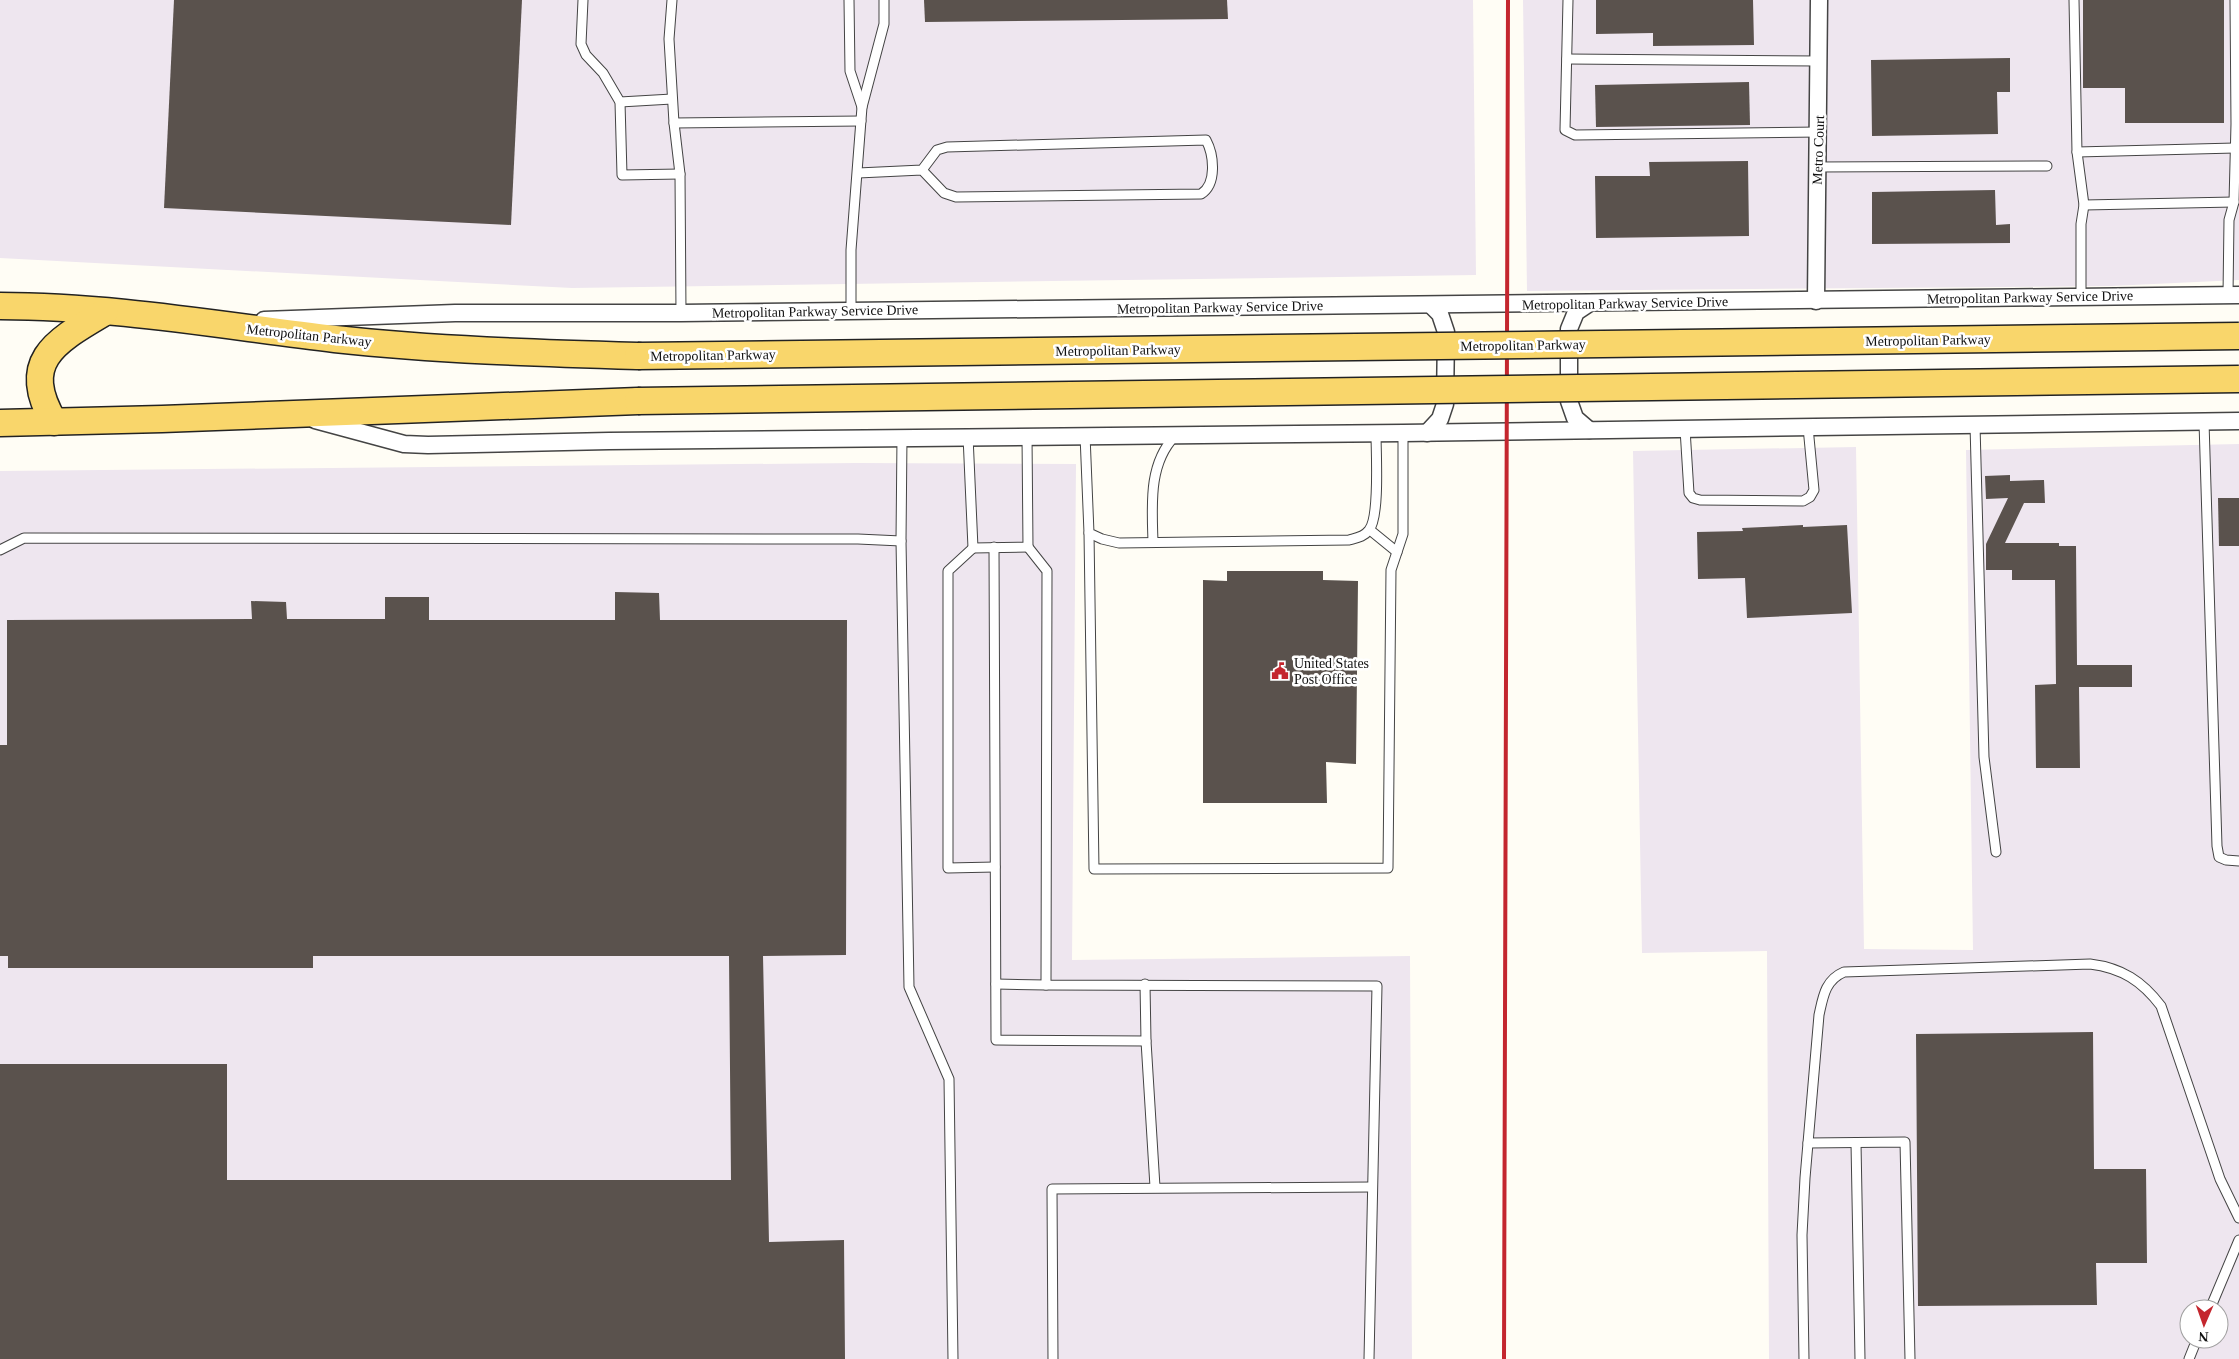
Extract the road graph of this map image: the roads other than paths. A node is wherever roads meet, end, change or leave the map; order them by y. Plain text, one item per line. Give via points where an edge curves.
1 (583, 0) edge
2 (672, 0) edge
3 (849, 0) edge
4 (884, 0) edge
5 (1568, 0) edge
6 (1819, 0) edge
7 (2074, 0) edge
8 (2235, 0) edge
9 (1567, 59) junction
10 (1819, 61) junction
11 (672, 99) junction
12 (620, 102) junction
13 (862, 107) junction
14 (861, 121) junction
15 (674, 123) junction
16 (1819, 132) junction
17 (2235, 148) junction
18 (2077, 152) junction
19 (2047, 166) dead end
20 (1817, 167) junction
21 (922, 170) junction
22 (858, 173) junction
23 (680, 174) junction
24 (2234, 202) junction
25 (2084, 205) junction
26 (2234, 295) edge
27 (2081, 296) junction
28 (1816, 301) junction
29 (1588, 304) junction
30 (1431, 305) junction
31 (0, 306) edge
32 (851, 310) junction
33 (105, 312) junction
34 (681, 313) junction
35 (200, 323) junction
36 (2239, 336) edge
37 (2239, 380) edge
38 (292, 414) junction
39 (2239, 421) edge
40 (54, 422) junction
41 (2204, 422) junction
42 (0, 423) edge
43 (1975, 425) junction
44 (1808, 427) junction
45 (1685, 429) junction
46 (1589, 430) junction
47 (1427, 433) junction
48 (1376, 434) junction
49 (1403, 434) junction
50 (1085, 435) junction
51 (1176, 435) junction
52 (968, 436) junction
53 (1027, 436) junction
54 (902, 437) junction
55 (1370, 530) junction
56 (1089, 533) junction
57 (901, 541) junction
58 (1153, 542) junction
59 (994, 547) junction
60 (1028, 547) junction
61 (972, 548) junction
62 (0, 550) edge
63 (1397, 552) junction
64 (1996, 852) dead end
65 (2239, 861) edge
66 (995, 868) junction
67 (996, 984) junction
68 (1145, 984) junction
69 (1046, 985) junction
70 (1146, 1041) junction
71 (1856, 1143) junction
72 (1808, 1144) junction
73 (1155, 1187) junction
74 (1371, 1187) junction
75 (2239, 1218) edge
76 (2239, 1240) edge
77 (2214, 1299) edge
78 (953, 1359) edge
79 (1053, 1359) edge
80 (1369, 1359) edge
81 (1804, 1359) edge
82 (1860, 1359) edge
83 (1910, 1359) edge

1 - 12 lane via 581,44 586,55 604,73
2 - 11 lane via 669,39
3 - 13 lane via 850,71
4 - 13 lane via 884,24
5 - 9 lane
6 - 10 street, Metro Court
7 - 18 lane
8 - 17 lane
9 - 10 lane
9 - 16 lane via 1566,130 1575,136
10 - 16 street, Metro Court
11 - 12 lane
11 - 15 lane
12 - 23 lane via 622,175
13 - 14 lane
14 - 15 lane
14 - 22 lane
15 - 23 lane
16 - 20 street, Metro Court
17 - 18 lane
17 - 24 lane
18 - 25 lane
19 - 20 lane
20 - 28 street, Metro Court
21 - 21 lane via 944,193 956,197 1201,194 1212,182 1211,148 1206,140 947,147 937,150
21 - 22 lane
22 - 32 lane via 851,250
23 - 34 lane
24 - 25 lane
24 - 26 lane via 2229,220
25 - 27 lane
26 - 27 street, Metropolitan Parkway Service Drive
27 - 28 street, Metropolitan Parkway Service Drive
28 - 29 street, Metropolitan Parkway Service Drive
29 - 30 street, Metropolitan Parkway Service Drive
29 - 46 street via 1576,312 1569,329 1569,402 1575,418
30 - 32 street, Metropolitan Parkway Service Drive
30 - 47 street via 1440,314 1446,332 1445,404 1440,419
31 - 33 main road, Metropolitan Parkway
32 - 34 street, Metropolitan Parkway Service Drive
33 - 35 main road, Metropolitan Parkway
33 - 40 main road via 54,346 46,359 40,372 39,388
34 - 35 street, Metropolitan Parkway Service Drive via 455,313
35 - 36 main road, Metropolitan Parkway, bridge via 449,349 638,356
37 - 38 main road, bridge via 638,401
38 - 40 main road
38 - 54 street via 404,444 428,445
39 - 41 street
40 - 42 main road
41 - 43 street
41 - 65 lane via 2217,846 2220,857
43 - 44 street
43 - 64 lane via 1984,757
44 - 45 street
44 - 45 lane via 1814,490 1802,501 1693,498 1689,494
45 - 46 street
46 - 47 street
47 - 49 street
48 - 49 street
48 - 51 street
48 - 55 lane via 1376,517
49 - 63 lane via 1403,534
50 - 51 street
50 - 53 street
50 - 56 lane
51 - 58 lane via 1165,446 1157,462 1152,500
52 - 53 street
52 - 54 street
52 - 61 lane
53 - 60 lane
54 - 57 lane
55 - 58 lane via 1349,540
55 - 63 lane
56 - 58 lane via 1119,543
56 - 63 lane via 1094,868 1388,868 1390,570
57 - 62 lane via 858,538 24,538
57 - 78 lane via 909,987 949,1079
59 - 60 lane
59 - 61 lane
59 - 66 lane
60 - 69 lane via 1048,571
61 - 66 lane via 948,571 948,868
66 - 67 lane
67 - 69 lane
67 - 70 lane via 996,1040
68 - 69 lane
68 - 70 lane
68 - 74 lane via 1377,986
70 - 73 lane
71 - 72 lane
71 - 82 lane
71 - 83 lane via 1905,1142
72 - 75 lane via 1823,995 1836,975 1844,972 2106,966 2126,972 2142,984 2161,1006 2220,1179
72 - 81 lane via 1802,1235
73 - 74 lane
73 - 79 lane via 1052,1189
74 - 80 lane
76 - 77 lane

